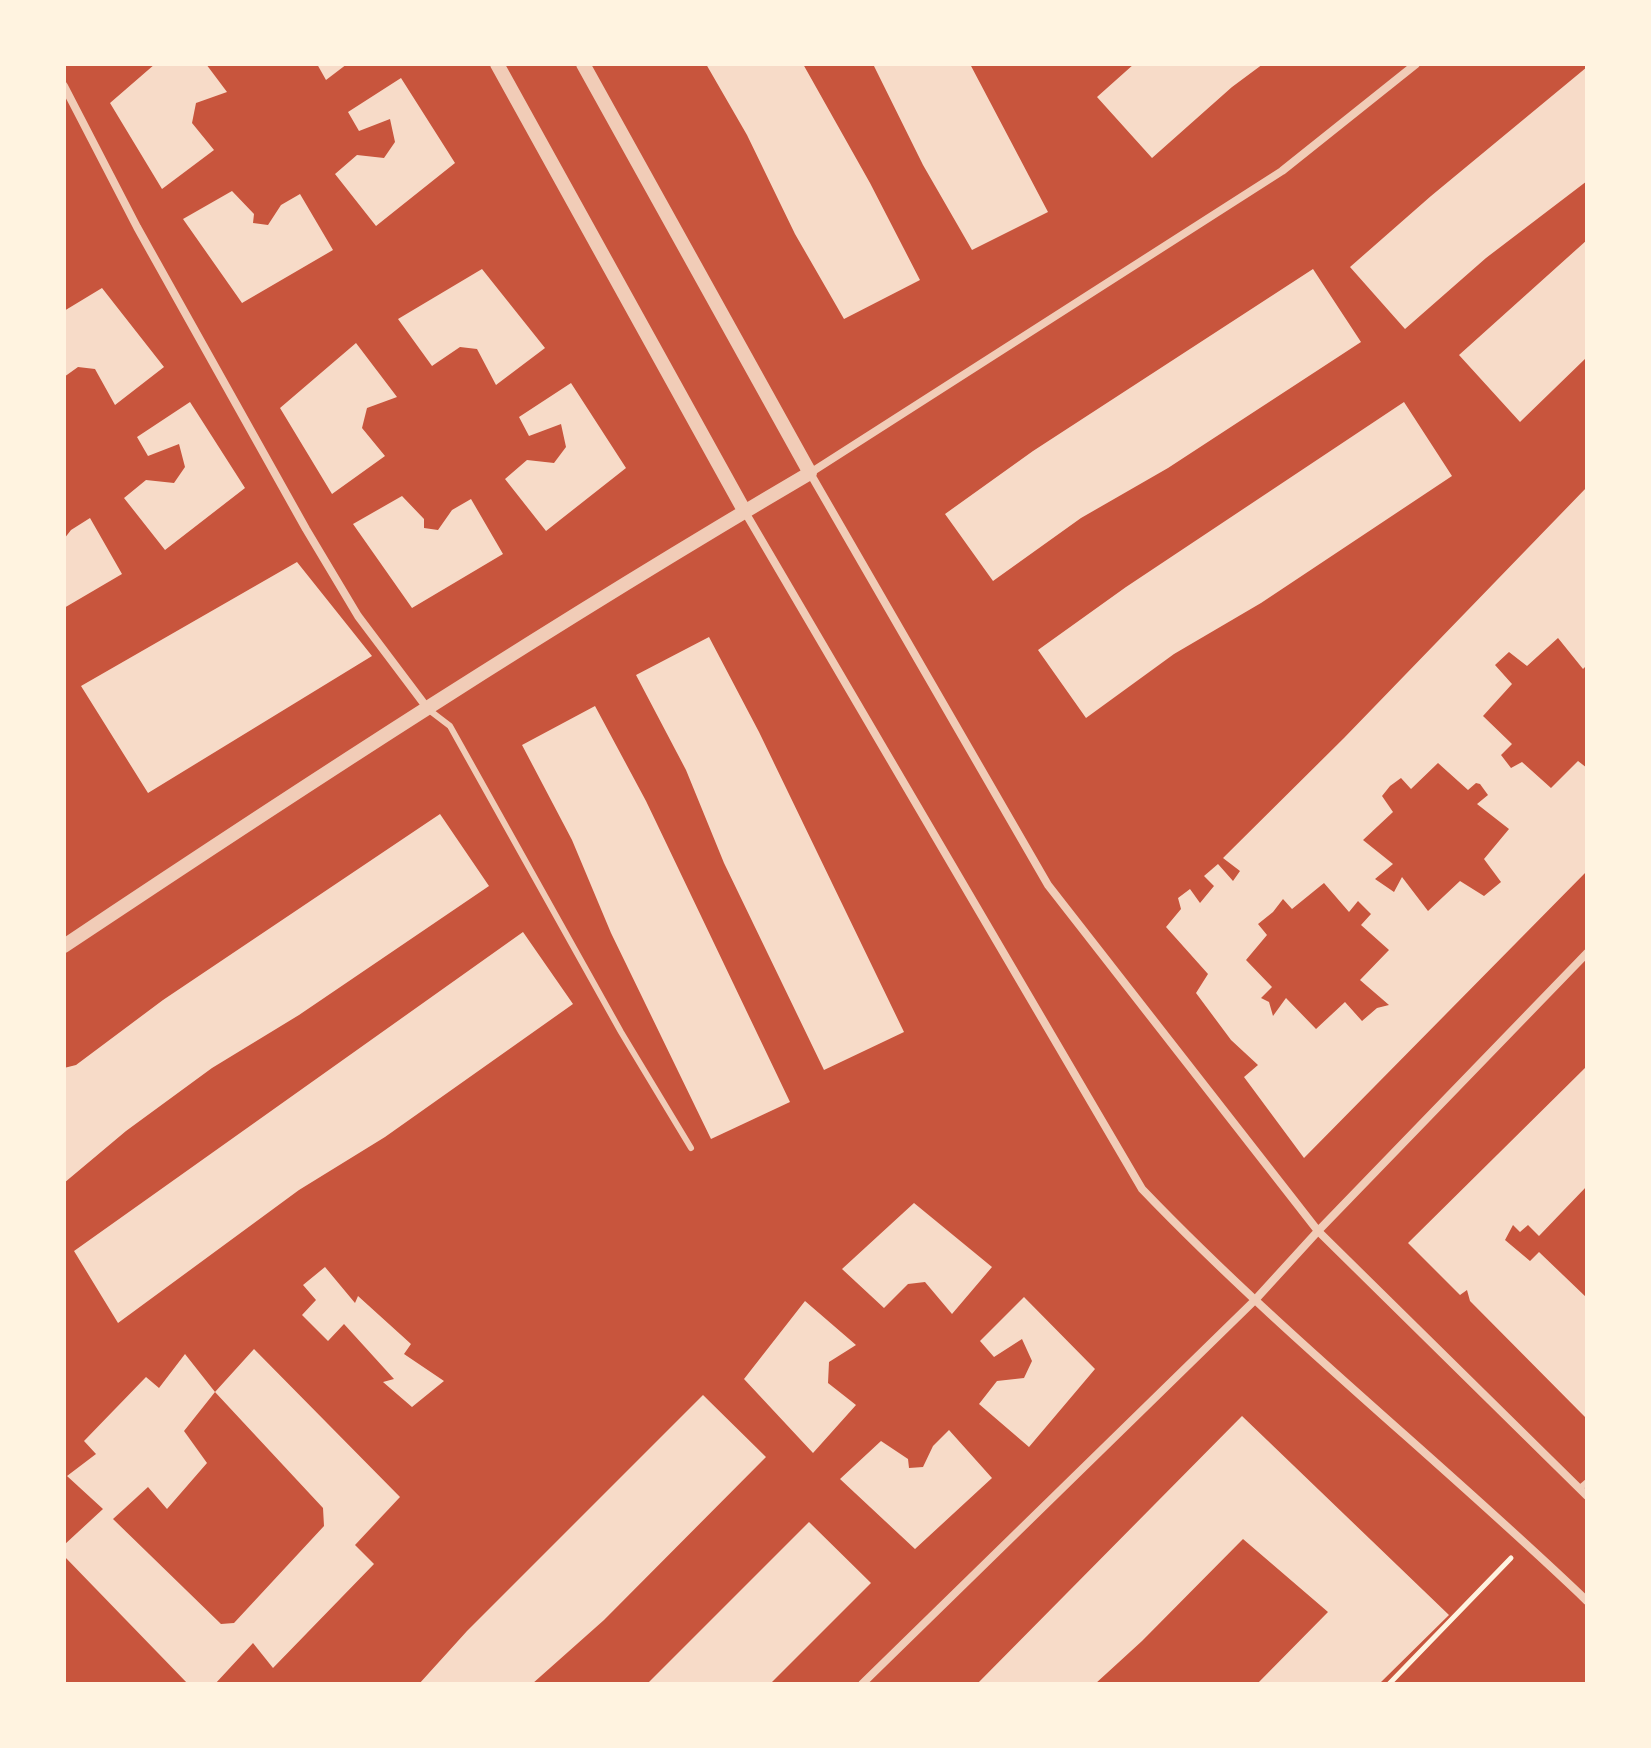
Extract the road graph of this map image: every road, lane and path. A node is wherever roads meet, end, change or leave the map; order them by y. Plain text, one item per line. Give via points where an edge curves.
1 (497, 64) edge
2 (583, 64) edge
3 (1416, 64) edge
4 (64, 86) edge
5 (810, 473) junction
6 (745, 512) junction
7 (428, 710) junction
8 (64, 946) edge
9 (1587, 953) edge
10 (691, 1148) dead end
11 (1318, 1231) junction
12 (1255, 1300) junction
13 (1583, 1485) edge
14 (1587, 1496) edge
15 (1526, 1542) junction
16 (1587, 1601) edge
17 (862, 1684) edge
18 (1389, 1684) edge

1 - 6 street
2 - 5 street
3 - 5 street via 1282,171
4 - 7 street via 306,529 358,616
5 - 6 street
5 - 11 street via 1048,885
6 - 7 street
6 - 12 street via 1142,1189
7 - 8 street
7 - 10 lane via 450,726
9 - 11 street
11 - 12 street
11 - 13 street
12 - 15 street
12 - 17 street
13 - 14 street
15 - 16 street
15 - 18 path

